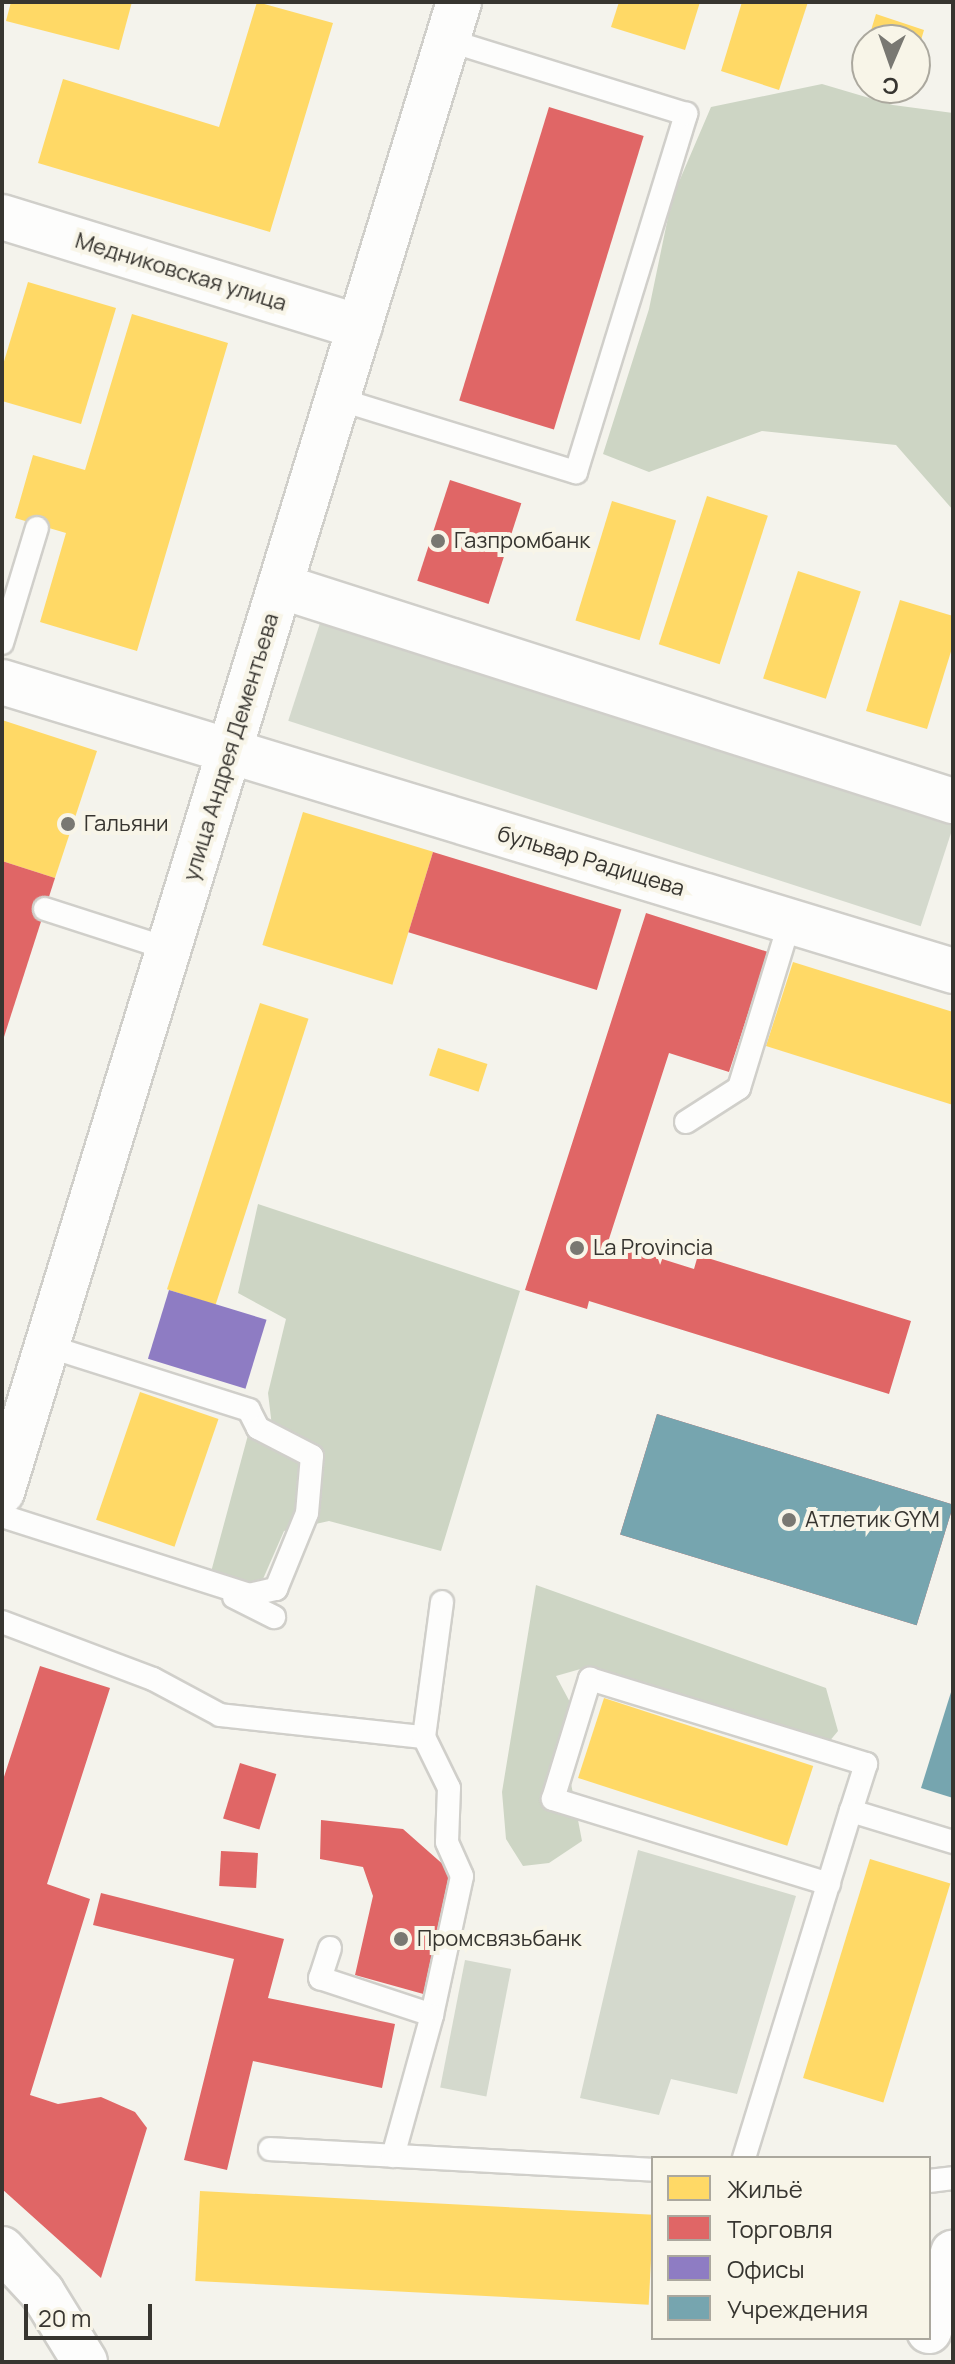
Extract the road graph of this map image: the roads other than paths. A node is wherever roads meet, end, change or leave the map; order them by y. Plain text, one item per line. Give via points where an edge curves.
1 (453, 21) edge
2 (2, 217) edge
3 (359, 327) junction
4 (338, 399) junction
5 (37, 528) dead end
6 (280, 586) junction
7 (2, 643) edge
8 (2, 682) edge
9 (229, 751) junction
10 (953, 801) edge
11 (45, 909) dead end
12 (790, 921) junction
13 (169, 949) junction
14 (953, 971) edge
15 (686, 1122) dead end
16 (47, 1346) junction
17 (2, 1492) edge
18 (2, 1516) edge
19 (201, 1580) junction
20 (442, 1602) dead end
21 (274, 1617) dead end
22 (2, 1622) edge
23 (424, 1737) junction
24 (851, 1811) junction
25 (953, 1842) edge
26 (829, 1884) junction
27 (330, 1948) dead end
28 (432, 2015) junction
29 (270, 2149) dead end
30 (393, 2156) junction
31 (745, 2156) edge
32 (651, 2170) edge
33 (953, 2178) edge
34 (931, 2181) edge
35 (2, 2249) edge
36 (953, 2253) edge
37 (931, 2324) edge
38 (926, 2340) edge
39 (85, 2362) edge
40 (919, 2362) edge

1 - 3 street, улица Андрея Дементьева
1 - 4 lane via 686,114 576,472
2 - 3 street, Медниковская улица
3 - 4 street, улица Андрея Дементьева
4 - 6 street, улица Андрея Дементьева
5 - 7 lane
6 - 9 street, улица Андрея Дементьева
6 - 10 street
8 - 9 street, бульвар Радищева
9 - 12 street, бульвар Радищева
9 - 13 street, улица Андрея Дементьева
11 - 13 lane
12 - 14 street, бульвар Радищева
12 - 15 lane via 739,1088
13 - 16 street, улица Андрея Дементьева
16 - 17 street, улица Андрея Дементьева
16 - 19 lane via 249,1410 258,1428 312,1456 307,1513 276,1589 249,1595
18 - 19 lane
19 - 21 lane
20 - 23 lane
22 - 23 lane via 153,1679 220,1715
23 - 28 lane via 449,1788 447,1842 462,1876
24 - 25 lane
24 - 26 lane
24 - 26 lane via 866,1764 590,1679 553,1799
26 - 31 lane
27 - 28 lane via 320,1978
28 - 30 lane
29 - 30 lane
30 - 32 lane
33 - 34 lane
35 - 39 street via 42,2292
36 - 37 street
38 - 40 street

